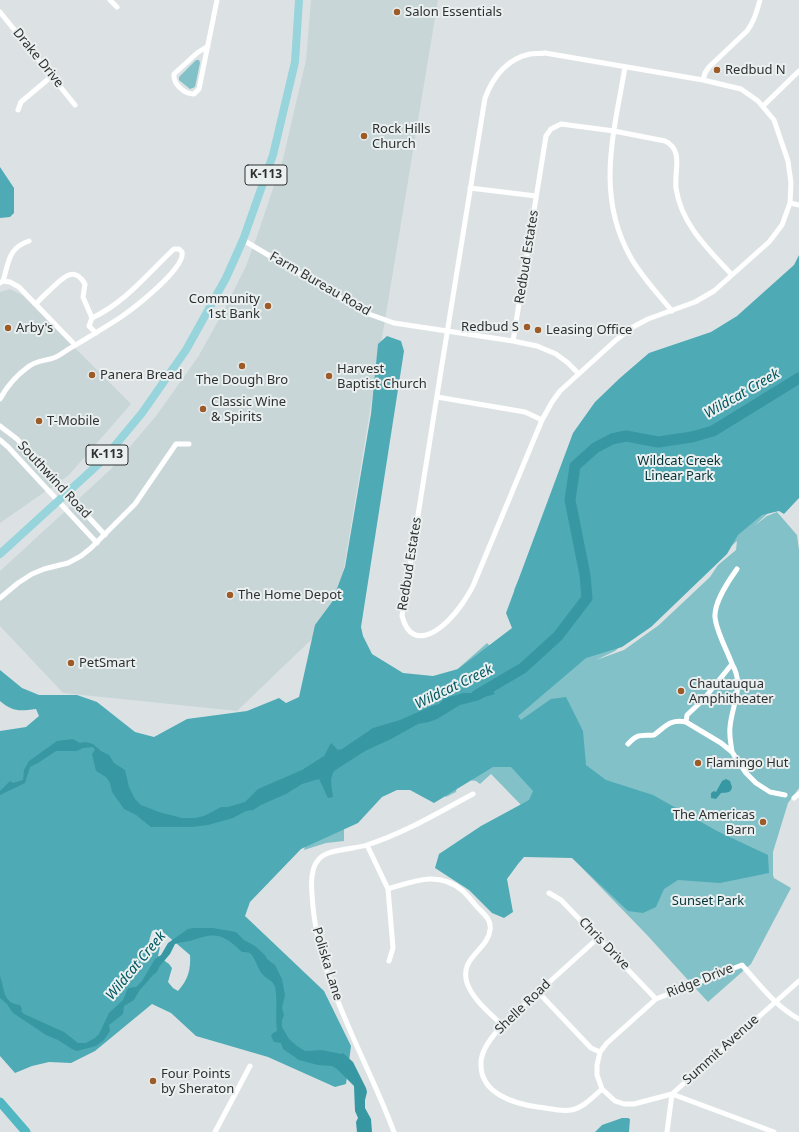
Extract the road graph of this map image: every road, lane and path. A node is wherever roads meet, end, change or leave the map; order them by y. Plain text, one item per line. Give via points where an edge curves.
1 (110, 0) edge
2 (217, 0) edge
3 (299, 0) edge
4 (760, 0) edge
5 (117, 7) dead end
6 (0, 12) edge
7 (208, 46) junction
8 (625, 67) junction
9 (799, 71) edge
10 (52, 76) junction
11 (703, 80) junction
12 (75, 105) dead end
13 (763, 106) junction
14 (18, 110) dead end
15 (614, 131) junction
16 (470, 188) junction
17 (536, 196) junction
18 (790, 203) junction
19 (799, 205) edge
20 (243, 240) junction
21 (29, 241) dead end
22 (732, 275) junction
23 (2, 282) edge
24 (36, 304) junction
25 (672, 311) junction
26 (92, 318) junction
27 (446, 331) junction
28 (96, 333) junction
29 (513, 341) junction
30 (75, 345) junction
31 (578, 373) junction
32 (437, 396) junction
33 (0, 399) edge
34 (542, 420) junction
35 (0, 426) edge
36 (0, 440) edge
37 (189, 444) dead end
38 (67, 494) junction
39 (59, 502) junction
40 (105, 536) junction
41 (97, 543) junction
42 (0, 554) edge
43 (737, 569) dead end
44 (0, 598) edge
45 (732, 664) junction
46 (686, 722) junction
47 (628, 744) dead end
48 (732, 752) junction
49 (474, 794) dead end
50 (785, 795) dead end
51 (367, 845) junction
52 (388, 889) junction
53 (549, 893) dead end
54 (598, 938) junction
55 (389, 961) dead end
56 (799, 981) edge
57 (538, 992) junction
58 (656, 999) junction
59 (776, 1002) junction
60 (799, 1019) edge
61 (502, 1025) junction
62 (600, 1052) junction
63 (250, 1066) dead end
64 (602, 1089) junction
65 (672, 1094) junction
66 (0, 1102) edge
67 (26, 1132) edge
68 (215, 1132) edge
69 (394, 1132) edge
70 (667, 1132) edge
71 (774, 1132) edge

1 - 5 street
2 - 7 street
3 - 20 main road, K-113 via 295,62 273,155
4 - 11 street via 752,24 709,67
6 - 10 street, Drake Drive
7 - 7 street via 174,74 175,83 187,93 194,94 199,89
8 - 11 street, Redbud Estates
8 - 15 street
8 - 16 street, Redbud Estates via 545,53 530,54 507,65 496,76 485,98
9 - 13 street
10 - 12 street, Drake Drive
10 - 14 street via 20,102
11 - 13 street, Redbud Estates via 741,89
13 - 18 street, Redbud Estates via 774,120 788,160
15 - 17 street, Redbud Estates via 561,124 551,129 546,136
15 - 22 street, Redbud Estates via 664,141 674,148 677,159 676,187 689,226
15 - 25 street via 609,174 611,202 618,231 638,269
16 - 17 street, Redbud Estates
16 - 27 street, Redbud Estates
17 - 29 street, Redbud Estates
18 - 19 street
18 - 22 street, Redbud Estates via 782,225 769,242
20 - 27 street, Farm Bureau Road via 366,313 394,323
20 - 38 main road, K-113 via 226,278 186,350 142,413 103,460
21 - 23 street via 12,251
22 - 25 street, Redbud Estates via 714,291
23 - 24 street via 10,282 20,288
24 - 26 street via 62,278 72,274 85,284 84,297
24 - 30 street
25 - 31 street, Redbud Estates via 633,327
26 - 28 street via 89,326
26 - 28 street via 104,312 140,284 174,249 182,252 182,257 171,274 122,316
27 - 29 street
27 - 32 street, Redbud Estates
28 - 30 street
29 - 31 street via 537,346 556,354
30 - 33 street via 56,357 28,366
31 - 34 street, Redbud Estates via 560,391
32 - 34 street via 525,412
32 - 34 street, Redbud Estates via 402,616 404,626 412,634 422,637 432,633 462,605 473,586
35 - 38 street, Southwind Road via 17,439
36 - 39 street, Southwind Road
37 - 40 street via 176,444 135,504
38 - 39 main road, K-113
38 - 40 street, Southwind Road
39 - 41 street, Southwind Road
39 - 42 main road, K-113
40 - 41 street
41 - 44 street via 68,563 32,574
43 - 45 street via 717,606 715,615
45 - 46 street via 703,700 687,715
45 - 48 street via 737,673 737,692 730,727
46 - 47 street via 672,721 654,735 641,734
46 - 48 street via 721,742
48 - 50 street via 756,783 770,792
49 - 51 street, Poliska Lane via 406,829
51 - 52 street
51 - 69 street, Poliska Lane via 325,854 318,859 311,880 314,922 319,947 342,1015 375,1083
52 - 55 street via 393,948
52 - 61 street via 429,878 443,881 462,891 488,919 488,938 468,964 467,983 475,997
53 - 54 street, Chris Drive via 561,900
54 - 57 street, Shelle Road
54 - 58 street, Chris Drive
56 - 59 street, Summit Avenue
57 - 61 street, Shelle Road
57 - 62 street via 591,1048
58 - 59 street, Ridge Drive via 742,965
58 - 62 street, Ridge Drive
59 - 60 street, Ridge Drive
59 - 65 street, Summit Avenue
61 - 64 street, Shelle Road via 490,1039 480,1065 483,1077 491,1089 512,1101 572,1110
62 - 64 street via 597,1076
63 - 68 street
64 - 65 street via 615,1101 624,1104 634,1104
65 - 70 street, Summit Avenue
65 - 71 street
66 - 67 highway

